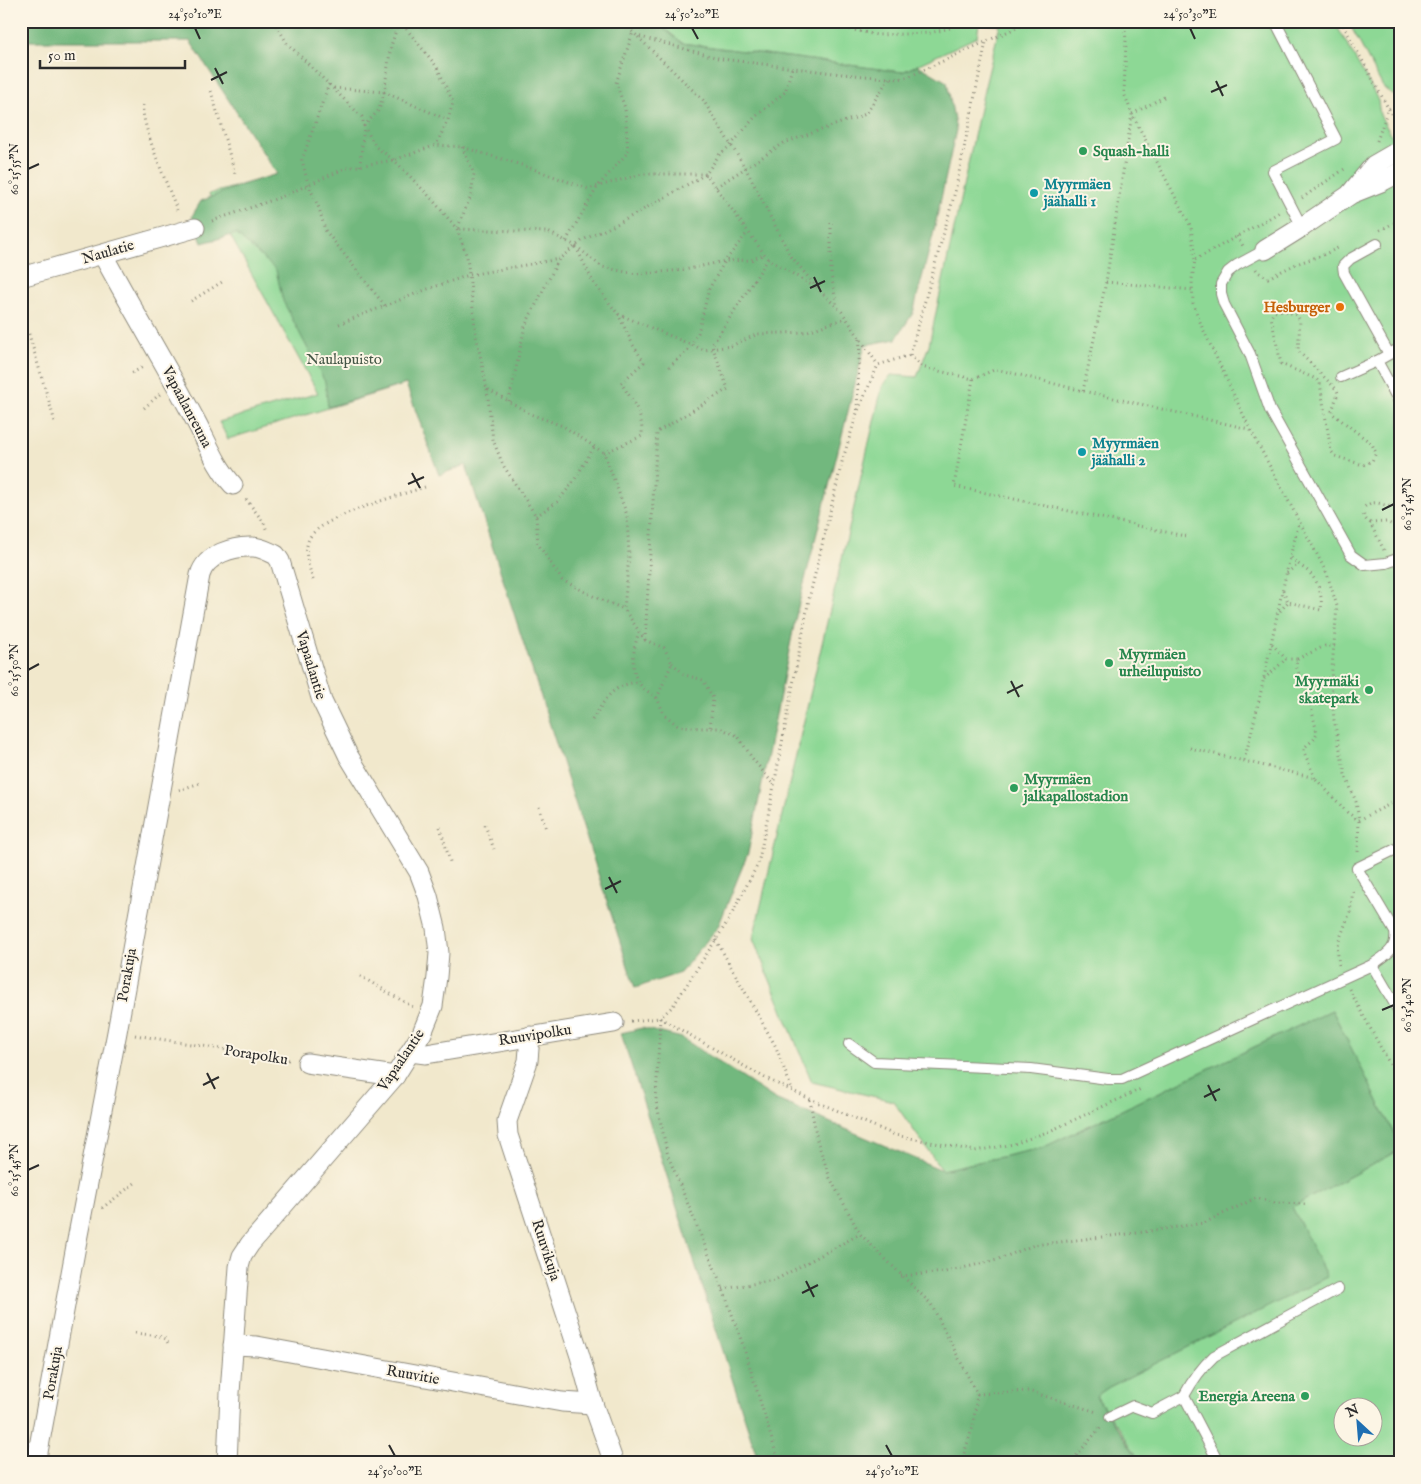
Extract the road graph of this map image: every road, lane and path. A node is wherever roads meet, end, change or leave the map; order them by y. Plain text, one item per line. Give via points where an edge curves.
1 (274, 21) edge
2 (400, 21) edge
3 (621, 21) edge
4 (811, 21) edge
5 (956, 21) edge
6 (1031, 21) edge
7 (1124, 21) edge
8 (1275, 21) edge
9 (1341, 21) edge
10 (633, 32) junction
11 (637, 36) junction
12 (986, 42) junction
13 (792, 68) junction
14 (889, 78) junction
15 (329, 84) junction
16 (334, 88) junction
17 (211, 91) dead end
18 (384, 92) junction
19 (1164, 97) dead end
20 (1400, 103) edge
21 (143, 105) dead end
22 (1388, 109) junction
23 (1132, 114) junction
24 (448, 120) junction
25 (364, 126) junction
26 (1400, 130) edge
27 (731, 144) junction
28 (436, 145) junction
29 (1375, 145) dead end
30 (462, 147) junction
31 (1400, 150) edge
32 (394, 160) junction
33 (360, 166) junction
34 (1346, 167) dead end
35 (746, 169) junction
36 (1400, 172) edge
37 (706, 174) junction
38 (236, 177) dead end
39 (308, 184) junction
40 (598, 186) junction
41 (716, 188) junction
42 (1351, 194) junction
43 (1291, 206) junction
44 (177, 210) dead end
45 (1400, 220) edge
46 (831, 223) dead end
47 (195, 228) joint
48 (1302, 228) junction
49 (457, 229) junction
50 (748, 232) junction
51 (1372, 233) dead end
52 (1237, 236) junction
53 (566, 241) junction
54 (1347, 244) dead end
55 (1377, 244) dead end
56 (576, 246) junction
57 (764, 254) junction
58 (1257, 254) junction
59 (103, 255) junction
60 (559, 258) junction
61 (768, 259) junction
62 (1195, 260) junction
63 (725, 262) junction
64 (469, 275) junction
65 (21, 277) edge
66 (222, 282) dead end
67 (1106, 282) junction
68 (818, 289) junction
69 (1193, 290) junction
70 (191, 301) dead end
71 (385, 306) junction
72 (838, 307) junction
73 (618, 314) junction
74 (846, 318) junction
75 (339, 324) dead end
76 (21, 331) edge
77 (860, 338) junction
78 (691, 344) junction
79 (713, 348) junction
80 (1400, 348) edge
81 (1389, 354) junction
82 (910, 355) junction
83 (1377, 361) junction
84 (878, 365) junction
85 (669, 367) dead end
86 (1341, 377) dead end
87 (973, 379) junction
88 (487, 389) junction
89 (1083, 391) junction
90 (509, 401) junction
91 (1400, 404) edge
92 (857, 413) junction
93 (54, 422) dead end
94 (1250, 429) junction
95 (594, 447) junction
96 (604, 453) junction
97 (1344, 460) joint
98 (233, 485) joint
99 (425, 487) dead end
100 (1400, 507) edge
101 (536, 516) junction
102 (1299, 523) junction
103 (1400, 528) edge
104 (1189, 536) dead end
105 (276, 555) junction
106 (1290, 555) junction
107 (1400, 558) edge
108 (1298, 564) junction
109 (1286, 573) junction
110 (313, 580) dead end
111 (1282, 587) junction
112 (1288, 602) junction
113 (624, 609) junction
114 (1278, 612) junction
115 (639, 632) junction
116 (645, 640) junction
117 (1272, 644) junction
118 (1335, 646) junction
119 (1286, 658) junction
120 (1297, 659) junction
121 (672, 663) junction
122 (1264, 680) junction
123 (638, 682) junction
124 (658, 698) junction
125 (592, 720) dead end
126 (710, 728) junction
127 (1190, 748) dead end
128 (1244, 760) junction
129 (1316, 778) junction
130 (774, 786) junction
131 (1400, 799) edge
132 (539, 807) dead end
133 (1359, 820) junction
134 (485, 825) dead end
135 (440, 827) dead end
136 (546, 829) dead end
137 (1400, 847) edge
138 (494, 849) dead end
139 (451, 865) dead end
140 (1357, 868) junction
141 (716, 939) junction
142 (1372, 966) junction
143 (360, 976) dead end
144 (1344, 977) junction
145 (1400, 1013) edge
146 (429, 1015) junction
147 (660, 1018) junction
148 (614, 1022) joint
149 (117, 1032) junction
150 (530, 1036) junction
151 (849, 1044) dead end
152 (410, 1052) junction
153 (307, 1063) joint
154 (395, 1076) junction
155 (1400, 1083) edge
156 (1147, 1086) dead end
157 (792, 1091) junction
158 (810, 1099) junction
159 (136, 1183) dead end
160 (1307, 1204) dead end
161 (100, 1210) dead end
162 (860, 1234) junction
163 (901, 1276) junction
164 (1338, 1288) dead end
165 (723, 1290) junction
166 (135, 1333) dead end
167 (168, 1345) dead end
168 (233, 1345) junction
169 (977, 1394) junction
170 (1184, 1396) junction
171 (593, 1404) junction
172 (1110, 1417) junction
173 (36, 1463) edge
174 (226, 1463) edge
175 (614, 1463) edge
176 (779, 1463) edge
177 (961, 1463) edge
178 (1070, 1463) edge
179 (1219, 1463) edge

1 - 15 path via 287,43
2 - 18 path via 391,46
2 - 24 path via 437,67 453,102
3 - 10 path
4 - 5 path via 877,35 930,33 950,28
6 - 12 path
7 - 23 path via 1124,93
8 - 43 lane via 1336,139 1273,171
9 - 22 path
10 - 11 path
10 - 40 path via 616,83 625,108 628,152
11 - 13 path via 722,59
11 - 27 path via 703,100
12 - 14 path via 910,76
12 - 82 path via 955,192
13 - 14 path
13 - 27 path via 785,92
14 - 35 path via 866,114 784,143
15 - 16 path
15 - 39 path via 302,160
16 - 18 path
16 - 25 path via 362,117
17 - 38 path
18 - 24 path
18 - 25 path via 379,110
19 - 23 path
20 - 22 path
21 - 44 path via 142,112 152,145
22 - 26 path
22 - 29 path
23 - 62 path via 1191,227
23 - 67 path
24 - 28 path
25 - 32 path via 376,147
25 - 33 path
27 - 35 path
27 - 37 path
28 - 30 path
28 - 32 path
30 - 40 path via 588,189
30 - 49 path via 474,174 471,196
31 - 42 street via 1374,166
32 - 33 path
32 - 49 path
33 - 39 path via 346,168
34 - 43 path
35 - 41 path
35 - 68 path via 790,255
36 - 42 street
37 - 40 path via 642,174
37 - 41 path
37 - 56 path
39 - 47 path
39 - 71 path via 325,230
40 - 53 path
41 - 50 path
42 - 48 street
43 - 48 lane
43 - 52 path
45 - 51 path
46 - 72 path via 831,274
47 - 59 street, Naulatie
48 - 58 street
49 - 53 path via 548,232
49 - 64 path via 467,257
50 - 57 path
50 - 63 path
52 - 58 path
52 - 62 path
53 - 56 path
54 - 58 path via 1268,278 1258,272
55 - 81 lane via 1350,259 1344,266 1344,273
56 - 60 path
56 - 63 path via 602,267 636,274
56 - 73 path via 593,282
57 - 61 path
57 - 63 path via 751,260
58 - 107 lane via 1228,272 1221,284 1221,294 1250,354 1270,410 1351,555 1365,565
59 - 65 street, Naulatie
59 - 98 street, Vapaalanreuna via 214,458
60 - 64 path
60 - 90 path via 525,326
61 - 68 path
61 - 79 path
62 - 69 path
63 - 78 path via 709,289 698,333
64 - 71 path
64 - 88 path
66 - 70 path
67 - 69 path
67 - 89 path
68 - 72 path
69 - 94 path via 1193,303 1202,327
71 - 75 path
72 - 74 path
73 - 78 path
73 - 96 path via 644,362 621,383 642,422 642,436
74 - 77 path
74 - 79 path via 805,332 758,334 731,346
76 - 93 path via 28,332
77 - 84 path
77 - 92 path
78 - 79 path via 704,350
78 - 85 path
79 - 116 path via 728,389 657,432
80 - 81 lane
81 - 83 lane
82 - 84 path
82 - 87 path via 922,367
83 - 86 lane
83 - 91 lane
84 - 92 path
87 - 89 path via 996,368
87 - 104 path via 954,486
88 - 90 path
88 - 101 path via 493,440 503,465
89 - 94 path
90 - 95 path via 562,426
92 - 130 path via 808,599
94 - 102 path
95 - 96 path
95 - 101 path via 558,502
96 - 113 path via 627,515 629,556
97 - 97 path via 1364,465 1372,461 1376,453 1372,444 1333,414 1337,390 1298,351 1300,320 1281,310 1274,312 1272,317 1282,364 1320,383 1331,451
98 - 105 path via 264,523
99 - 110 path via 319,526 310,537 305,553
100 - 103 path via 1390,508 1374,502 1363,508 1363,514 1370,523 1386,522
101 - 113 path via 538,544 562,580
102 - 106 path
102 - 118 path via 1327,574 1338,606
105 - 146 street, Vapaalantie via 322,701 348,755 419,872 428,896 439,953 433,1006
105 - 149 street, Porakuja via 255,546 234,549 220,553 202,569
106 - 108 path
106 - 109 path
108 - 109 path
108 - 112 path via 1316,582 1321,610
109 - 111 path
111 - 112 path
111 - 114 path
112 - 114 path
113 - 115 path
114 - 117 path
115 - 116 path
115 - 123 path via 634,647
116 - 121 path via 664,648
117 - 119 path
117 - 122 path
118 - 120 path via 1325,646
118 - 133 path via 1332,681 1334,720
119 - 120 path
119 - 122 path
120 - 129 path via 1296,666 1317,733 1304,748
121 - 124 path
121 - 126 path via 685,675 703,680 713,698
122 - 128 path
123 - 124 path
123 - 125 path via 624,684 614,690
124 - 126 path via 664,714 677,725
126 - 130 path via 720,728 738,736
127 - 128 path
128 - 129 path
129 - 133 path via 1346,812
130 - 141 path via 758,864
131 - 133 path
132 - 136 path
133 - 140 path
134 - 138 path
135 - 139 path
137 - 140 lane
140 - 142 lane via 1397,940 1393,948
140 - 144 path via 1350,912 1338,946
141 - 147 path via 672,1006
141 - 157 path via 776,1046
142 - 144 lane
142 - 145 lane
143 - 146 path
144 - 151 lane via 1122,1079 1031,1070 874,1062
144 - 155 path
146 - 152 street, Vapaalantie
147 - 148 path
147 - 157 path
147 - 165 path via 656,1102 668,1156
148 - 150 street, Ruuvipolku
149 - 153 path, Porapolku
149 - 173 street, Porakuja
150 - 152 street, Ruuvipolku via 426,1054
150 - 171 street, Ruuvikuja via 528,1061 507,1121 508,1135
152 - 154 street, Vapaalantie
153 - 154 street, Porapolku
154 - 168 street, Vapaalantie via 242,1256
156 - 158 path via 1050,1131 1014,1144 975,1151 895,1135
157 - 158 path
158 - 162 path via 817,1140 830,1178
159 - 161 path
160 - 163 path via 1275,1203 1256,1198 1204,1223 1034,1245 997,1260 945,1272
162 - 163 path
162 - 165 path via 775,1280
163 - 169 path via 931,1304
164 - 170 lane via 1214,1356 1200,1370
165 - 176 path
166 - 167 path via 159,1336 166,1339
168 - 171 street, Ruuvitie via 257,1346 562,1402
168 - 174 street, Vapaalantie
169 - 172 path via 1028,1391
169 - 177 path via 973,1426
170 - 172 lane via 1152,1413 1133,1406
170 - 179 lane
171 - 175 street, Ruuvikuja
172 - 178 path

